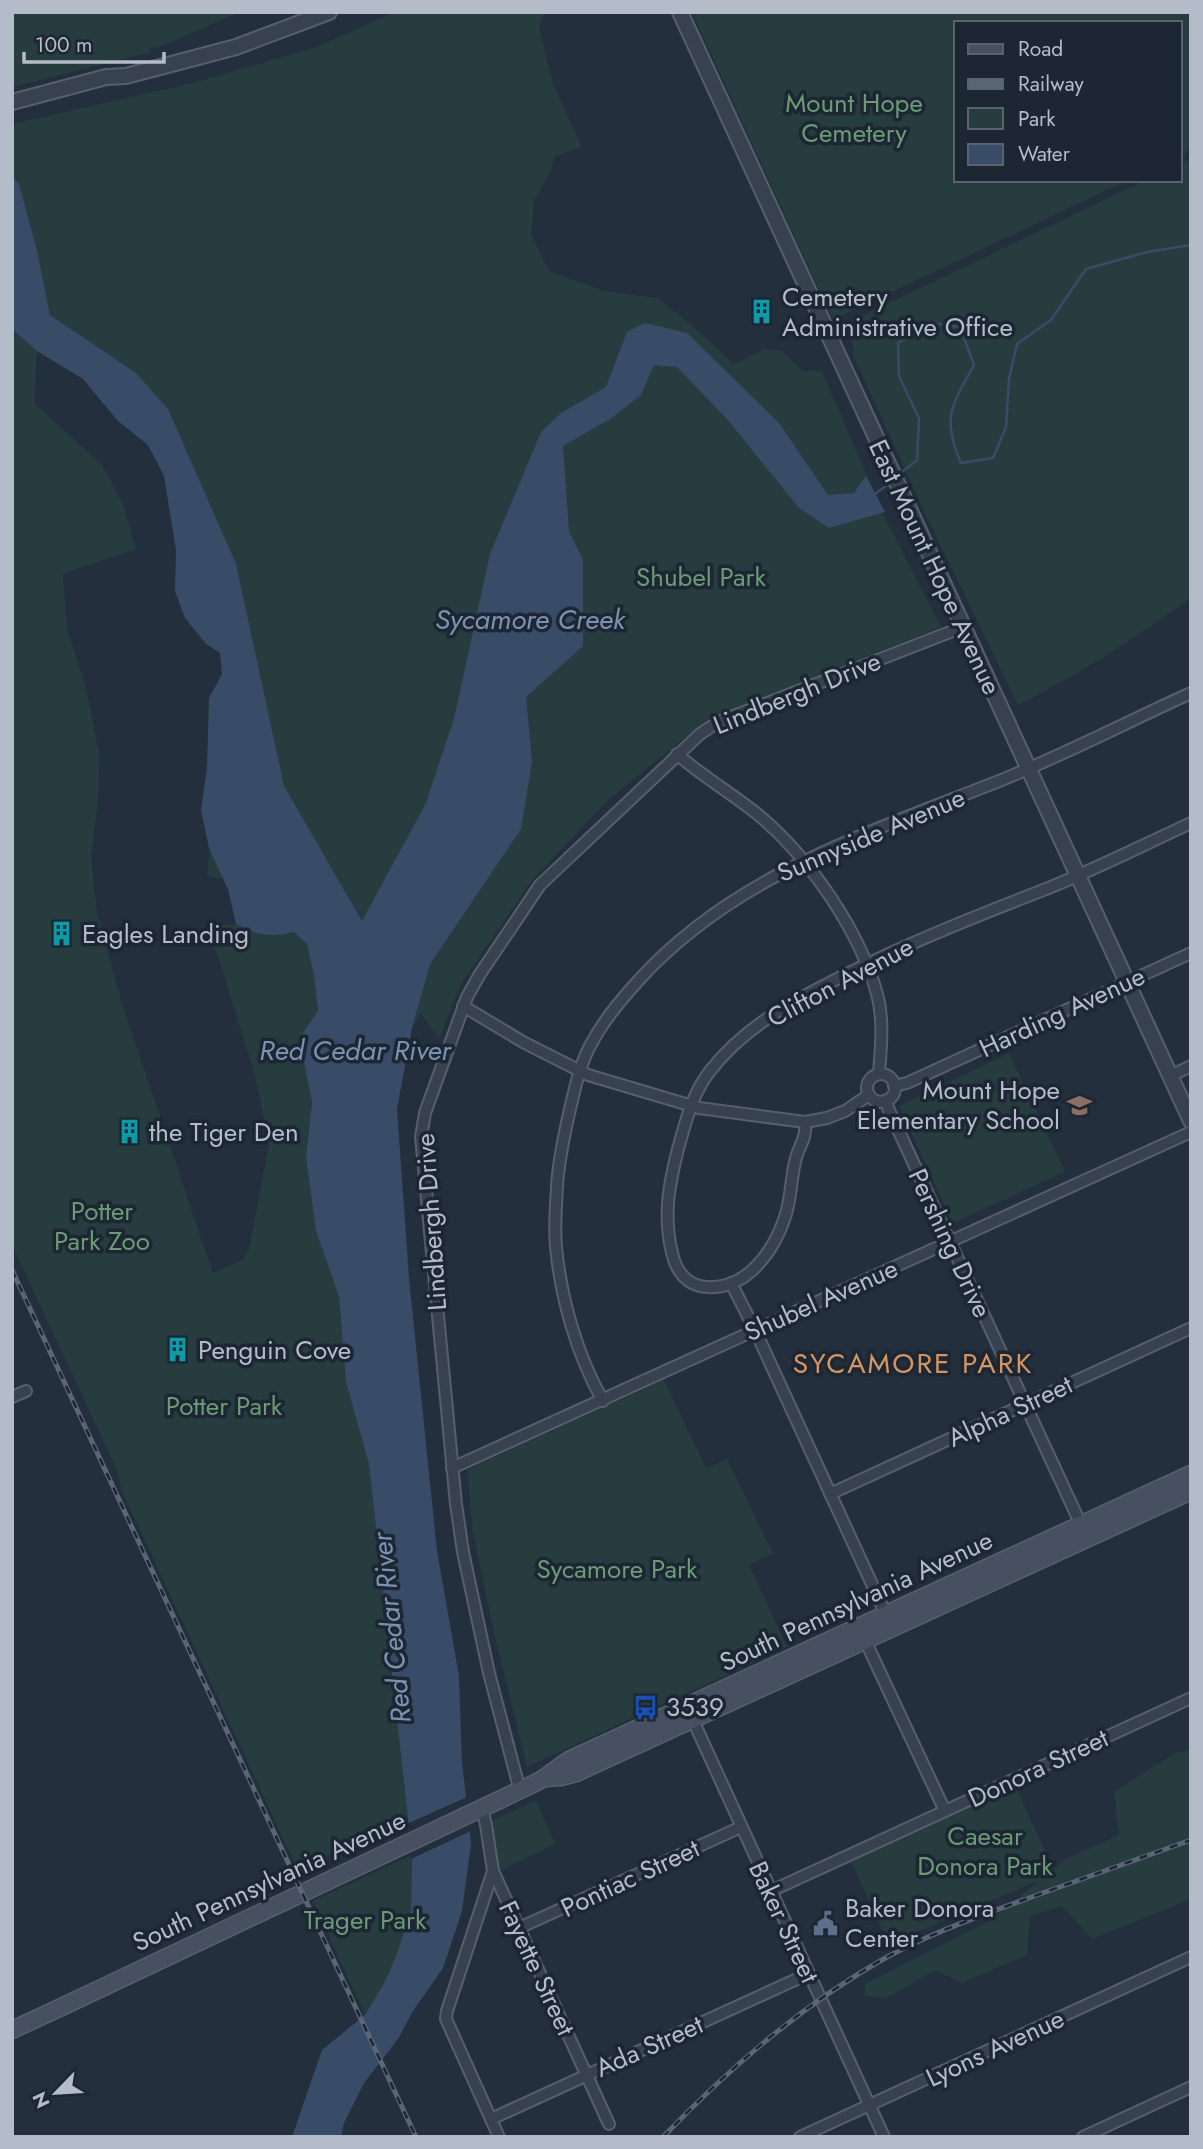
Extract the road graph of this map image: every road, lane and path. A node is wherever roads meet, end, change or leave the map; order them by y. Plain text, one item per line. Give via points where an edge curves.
1 (329, 12) edge
2 (680, 12) edge
3 (15, 101) edge
4 (963, 627) junction
5 (1191, 693) edge
6 (677, 754) junction
7 (1027, 768) junction
8 (1191, 823) edge
9 (803, 861) junction
10 (1077, 876) junction
11 (1191, 953) edge
12 (867, 964) junction
13 (1127, 982) junction
14 (463, 1006) junction
15 (1191, 1066) edge
16 (579, 1071) junction
17 (879, 1073) junction
18 (1170, 1076) junction
19 (894, 1086) junction
20 (869, 1096) junction
21 (886, 1100) junction
22 (690, 1106) junction
23 (1191, 1121) edge
24 (805, 1122) junction
25 (1191, 1132) edge
26 (950, 1242) junction
27 (731, 1283) junction
28 (1191, 1328) edge
29 (755, 1330) junction
30 (26, 1391) dead end
31 (12, 1397) edge
32 (603, 1401) junction
33 (1025, 1405) junction
34 (452, 1468) junction
35 (1191, 1474) edge
36 (1191, 1490) edge
37 (830, 1494) junction
38 (1083, 1531) junction
39 (889, 1621) junction
40 (862, 1633) junction
41 (1191, 1698) edge
42 (690, 1712) junction
43 (520, 1791) junction
44 (477, 1810) junction
45 (945, 1811) junction
46 (741, 1827) junction
47 (493, 1871) junction
48 (771, 1891) junction
49 (519, 1928) junction
50 (1190, 1959) edge
51 (808, 1974) junction
52 (12, 2030) edge
53 (586, 2075) junction
54 (1191, 2087) edge
55 (869, 2105) junction
56 (491, 2119) junction
57 (609, 2124) dead end
58 (1106, 2132) edge
59 (499, 2137) edge
60 (800, 2137) edge
61 (884, 2137) edge
62 (1083, 2137) edge

1 - 3 street via 236,47
2 - 4 street, East Mount Hope Avenue
4 - 6 street, Lindbergh Drive via 718,722
4 - 7 street, East Mount Hope Avenue
5 - 7 street, Sunnyside Avenue
6 - 9 street via 763,819
6 - 14 street, Lindbergh Drive via 540,885
7 - 9 street, Sunnyside Avenue
7 - 10 street, East Mount Hope Avenue
8 - 10 street, Clifton Avenue
9 - 12 street via 833,900
9 - 16 street, Sunnyside Avenue via 679,939 608,1016
10 - 12 street, Clifton Avenue
10 - 13 street, East Mount Hope Avenue
11 - 13 street, Harding Avenue
12 - 17 street via 878,996 882,1033
12 - 22 street, Clifton Avenue via 806,994 756,1026 709,1073
13 - 18 street, East Mount Hope Avenue
13 - 19 street, Harding Avenue
14 - 16 street
14 - 34 street, Lindbergh Drive via 421,1137
15 - 18 street
16 - 22 street
16 - 32 street, Sunnyside Avenue via 558,1167 555,1244 568,1314
17 - 19 street via 891,1078
17 - 20 street via 868,1082
18 - 23 street, East Mount Hope Avenue
19 - 21 street
20 - 21 street
20 - 24 street via 845,1111
21 - 26 street, Pershing Drive
22 - 24 street
22 - 27 street, Clifton Avenue via 668,1186 673,1256 691,1283 714,1288
24 - 27 street via 805,1138 795,1159 778,1237 752,1271
25 - 26 street, Shubel Avenue
26 - 29 street, Shubel Avenue
26 - 33 street, Pershing Drive
27 - 29 street
28 - 33 street, Alpha Street
29 - 32 street, Shubel Avenue
29 - 37 street
30 - 31 street
32 - 34 street, Shubel Avenue
33 - 37 street, Alpha Street
33 - 38 street, Pershing Drive
34 - 43 street, Lindbergh Drive via 470,1585
35 - 38 main road, South Pennsylvania Avenue
36 - 38 main road, South Pennsylvania Avenue
37 - 39 street
38 - 39 main road, South Pennsylvania Avenue
39 - 40 main road, South Pennsylvania Avenue
40 - 42 main road, South Pennsylvania Avenue
40 - 45 street
41 - 45 street, Donora Street
42 - 43 main road, South Pennsylvania Avenue via 576,1773 547,1778
42 - 46 street, Baker Street
43 - 44 main road, South Pennsylvania Avenue
44 - 47 street, Fayette Street via 486,1825
44 - 52 main road, South Pennsylvania Avenue
45 - 48 street, Donora Street
46 - 48 street, Baker Street
46 - 49 street, Pontiac Street
47 - 49 street, Fayette Street
47 - 56 street via 446,2018
48 - 51 street, Baker Street
49 - 53 street, Fayette Street
50 - 55 street, Lyons Avenue
51 - 53 street, Ada Street
51 - 55 street, Baker Street
53 - 56 street, Ada Street
53 - 57 street, Fayette Street
54 - 58 street
55 - 60 street, Lyons Avenue
55 - 61 street, Baker Street
56 - 59 street
58 - 62 street

